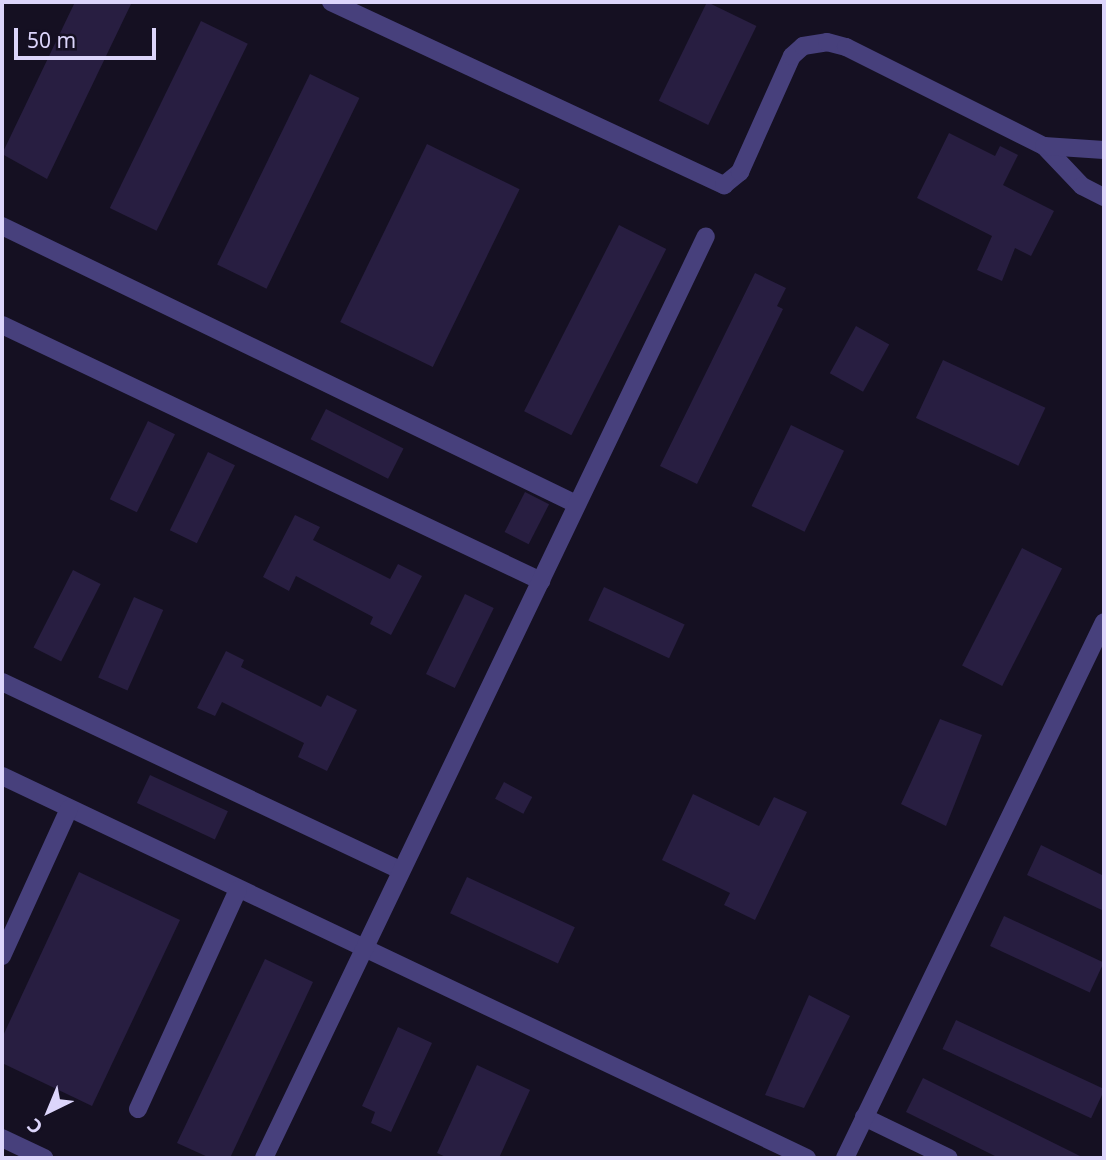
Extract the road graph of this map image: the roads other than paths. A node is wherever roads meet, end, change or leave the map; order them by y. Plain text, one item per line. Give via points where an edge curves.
1 (331, 2) edge
2 (1044, 146) junction
3 (1104, 150) edge
4 (1104, 197) edge
5 (2, 226) edge
6 (706, 236) dead end
7 (2, 324) edge
8 (576, 504) junction
9 (541, 580) junction
10 (1104, 622) edge
11 (2, 682) edge
12 (2, 776) edge
13 (69, 809) junction
14 (401, 871) junction
15 (238, 890) junction
16 (366, 951) junction
17 (2, 956) edge
18 (138, 1109) dead end
19 (864, 1117) junction
20 (2, 1138) edge
21 (44, 1158) edge
22 (264, 1158) edge
23 (807, 1158) edge
24 (845, 1158) edge
25 (949, 1158) edge

1 - 2 street via 713,183 733,182 792,56 803,46 827,42
2 - 3 street
2 - 4 street via 1082,186
5 - 8 street
6 - 8 street
7 - 9 street
8 - 9 street
9 - 14 street
10 - 19 street
11 - 14 street
12 - 13 street
13 - 15 street
13 - 17 street
14 - 16 street
15 - 16 street
15 - 18 street
16 - 22 street
16 - 23 street
19 - 24 street
19 - 25 street
20 - 21 street

